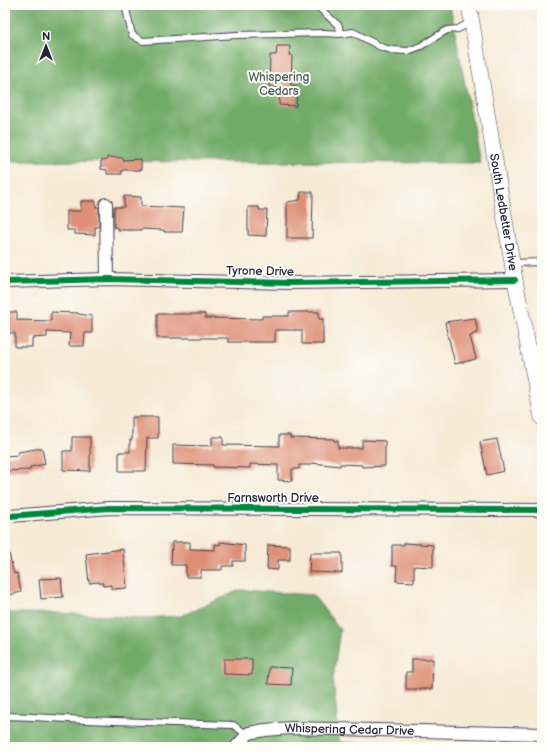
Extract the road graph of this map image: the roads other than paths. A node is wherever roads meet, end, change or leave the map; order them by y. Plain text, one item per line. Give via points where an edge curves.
1 (125, 5) edge
2 (316, 5) edge
3 (469, 5) edge
4 (472, 22) junction
5 (340, 34) junction
6 (106, 204) dead end
7 (512, 262) junction
8 (542, 262) edge
9 (107, 279) junction
10 (515, 280) junction
11 (5, 282) edge
12 (542, 418) edge
13 (542, 510) edge
14 (5, 518) edge
15 (5, 716) edge
16 (542, 734) edge
17 (248, 735) junction
18 (236, 747) edge

1 - 5 lane via 132,35 143,41
2 - 5 lane via 339,26
3 - 4 street, South Ledbetter Drive
4 - 5 lane via 458,29 447,30 408,51 381,47 353,32
4 - 7 street, South Ledbetter Drive
6 - 9 street
7 - 8 lane
7 - 10 street, South Ledbetter Drive
9 - 10 street, Tyrone Drive via 288,283
9 - 11 street, Tyrone Drive
10 - 12 street, South Ledbetter Drive
13 - 14 street, Farnsworth Drive via 109,508
15 - 17 lane via 233,725
16 - 17 street, Whispering Cedar Drive via 291,728 265,730
17 - 18 street, Whispering Cedar Drive

